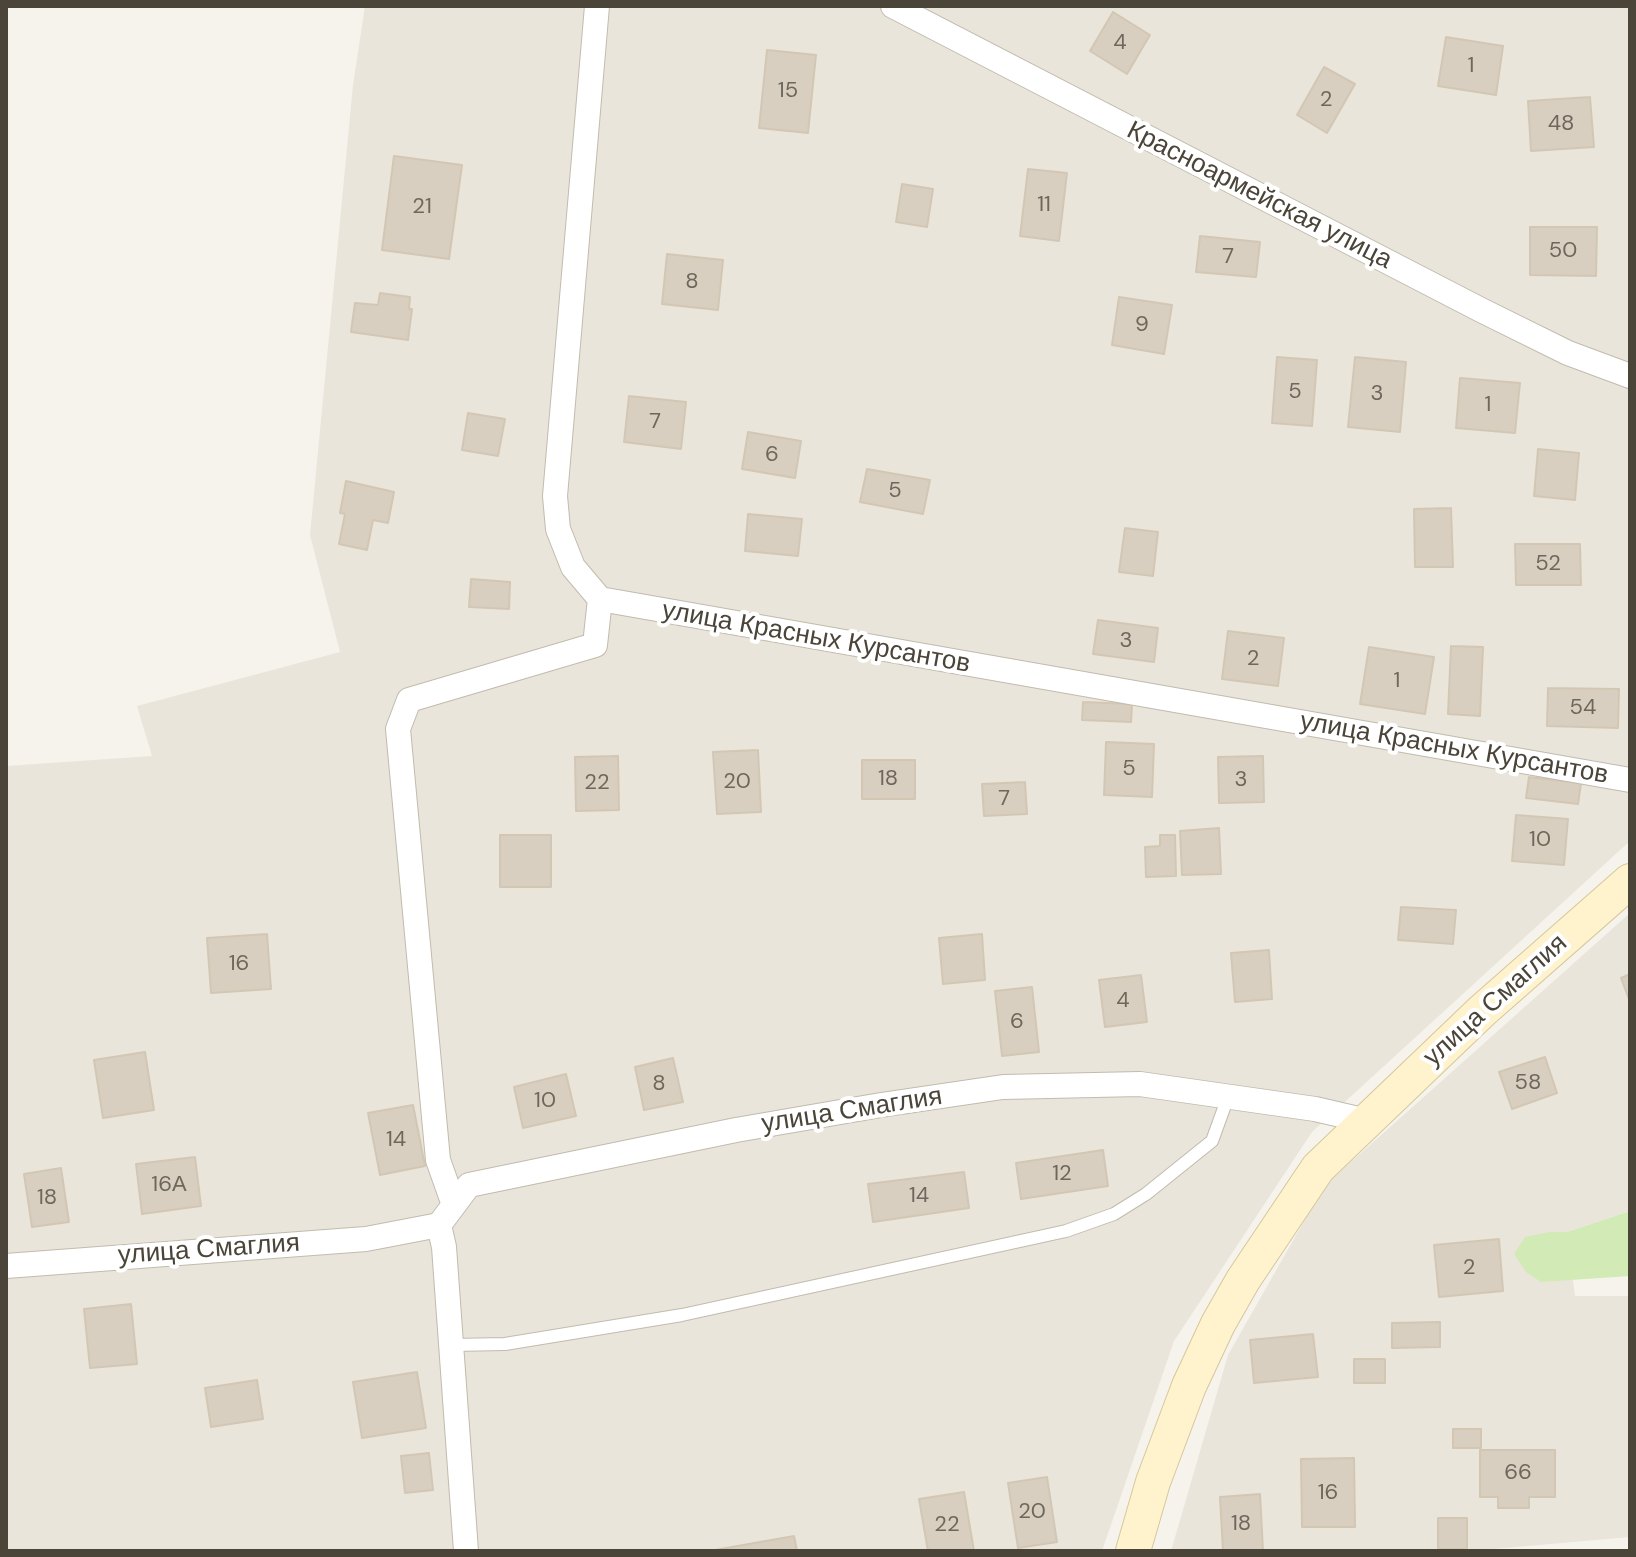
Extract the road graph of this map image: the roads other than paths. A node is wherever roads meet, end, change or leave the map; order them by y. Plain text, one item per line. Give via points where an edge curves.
1 (597, 6) edge
2 (893, 6) edge
3 (1630, 376) edge
4 (600, 599) junction
5 (1630, 780) edge
6 (1630, 881) edge
7 (1228, 1097) junction
8 (1367, 1121) junction
9 (454, 1205) junction
10 (439, 1225) junction
11 (6, 1266) edge
12 (452, 1345) junction
13 (466, 1551) edge
14 (1133, 1551) edge

1 - 4 street via 555,496 558,529 573,567
2 - 3 street, Красноармейская улица via 1481,310 1568,353
4 - 5 street, улица Красных Курсантов
4 - 9 street via 595,645 409,700 398,729 438,1160
6 - 8 street, улица Смаглия
7 - 8 street, улица Смаглия
7 - 9 street, улица Смаглия via 1140,1084 1003,1087 736,1130 469,1185
7 - 12 lane via 1212,1141 1114,1214 1066,1231 682,1315 505,1344
8 - 14 street via 1318,1168 1218,1324 1153,1482
9 - 10 street, улица Смаглия
10 - 11 street, улица Смаглия via 366,1239
10 - 12 street
12 - 13 street

